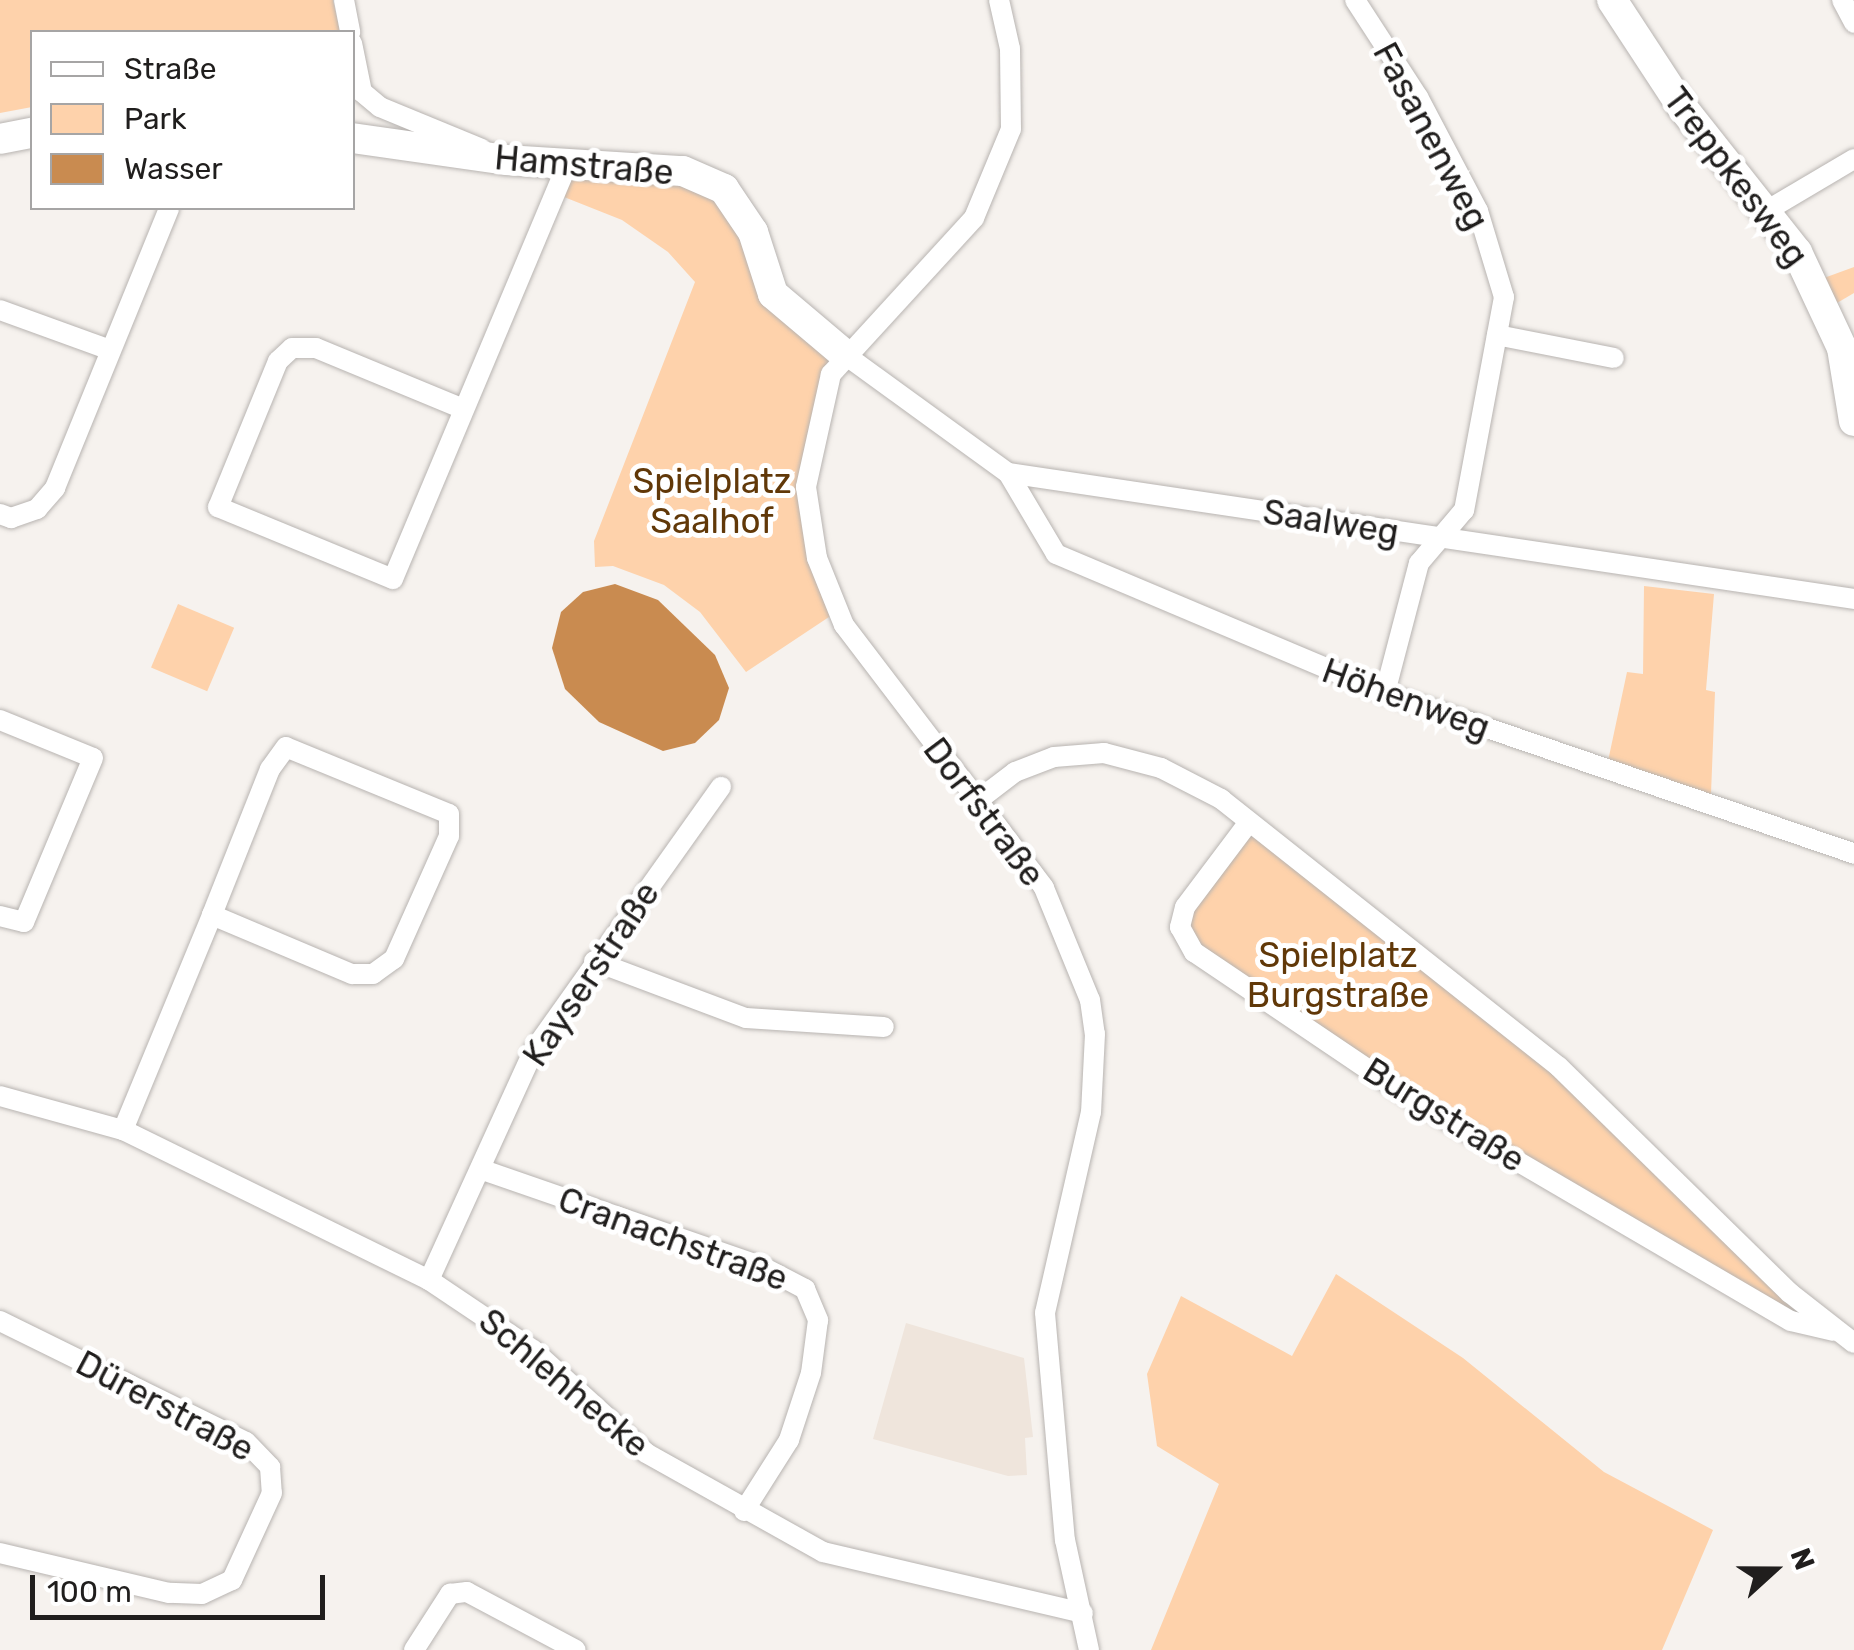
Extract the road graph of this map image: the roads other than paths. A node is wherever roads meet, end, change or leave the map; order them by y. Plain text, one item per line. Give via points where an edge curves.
1 (344, 0) edge
2 (999, 0) edge
3 (1355, 0) edge
4 (1612, 0) edge
5 (1842, 0) edge
6 (1854, 23) edge
7 (350, 30) edge
8 (355, 58) edge
9 (30, 132) edge
10 (355, 138) edge
11 (0, 139) edge
12 (1854, 159) edge
13 (506, 160) junction
14 (566, 165) junction
15 (168, 210) edge
16 (1766, 210) junction
17 (0, 310) edge
18 (1497, 335) junction
19 (108, 348) junction
20 (844, 354) junction
21 (1614, 358) dead end
22 (1849, 364) edge
23 (461, 408) junction
24 (1854, 421) edge
25 (1008, 473) junction
26 (0, 514) edge
27 (1441, 539) junction
28 (1854, 599) edge
29 (1385, 693) junction
30 (0, 720) edge
31 (721, 787) dead end
32 (977, 800) junction
33 (1249, 822) junction
34 (1854, 854) edge
35 (212, 915) junction
36 (0, 916) edge
37 (594, 961) junction
38 (884, 1027) dead end
39 (0, 1096) edge
40 (123, 1130) junction
41 (483, 1170) junction
42 (429, 1280) junction
43 (0, 1321) edge
44 (1848, 1338) edge
45 (744, 1511) junction
46 (0, 1553) edge
47 (1083, 1613) junction
48 (414, 1650) edge
49 (576, 1650) edge
50 (1089, 1650) edge

1 - 7 street
2 - 20 street via 1010,48 1011,129 974,218
3 - 18 street, Fasanenweg via 1418,97 1478,212 1504,297
4 - 16 street, Treppkesweg via 1682,107
5 - 6 street
8 - 13 street via 362,92 380,107
9 - 11 street
10 - 13 street, Hamstraße
12 - 16 street
13 - 14 street, Hamstraße
14 - 20 street, Hamstraße via 683,172 724,189 753,232 773,294
14 - 23 street
15 - 19 street
16 - 22 street, Treppkesweg via 1797,252
17 - 19 street
18 - 21 street
18 - 27 street, Fasanenweg via 1464,510
19 - 26 street via 55,488 37,509 11,518
20 - 25 street, Saalweg
20 - 32 street, Dorfstraße via 815,424 806,487 817,558 844,625
22 - 24 street, Treppkesweg
23 - 23 street via 394,578 218,507 278,361 292,348 316,348
25 - 27 street, Saalweg
25 - 29 street, Höhenweg via 1056,554
27 - 28 street, Saalweg
27 - 29 street, Fasanenweg via 1419,562
29 - 34 street, Höhenweg
30 - 36 street via 93,758 24,922
31 - 37 street, Kayserstraße
32 - 33 street, Burgstraße via 1015,772 1054,758 1104,753 1162,768
32 - 47 street, Dorfstraße via 1044,888 1078,966 1096,1034 1091,1112 1045,1313 1065,1540
33 - 44 street, Burgstraße via 1559,1068 1790,1293
33 - 44 street, Burgstraße via 1185,907 1180,926 1194,952 1416,1102 1791,1320
35 - 35 street via 352,974 373,974 394,959 450,836 448,814 286,747 270,769
35 - 40 street
37 - 38 street via 746,1018
37 - 41 street, Kayserstraße via 534,1050
39 - 40 street, Schlehhecke
40 - 42 street, Schlehhecke
41 - 42 street, Kayserstraße
41 - 45 street, Cranachstraße via 761,1266 805,1289 818,1320 811,1373 789,1440
42 - 45 street, Schlehhecke via 533,1350 646,1453
43 - 46 street, Dürerstraße via 246,1442 270,1468 272,1493 232,1580 202,1594 169,1593
45 - 47 street, Schlehhecke via 823,1552
47 - 50 street, Dorfstraße
48 - 49 street via 450,1594 467,1592

